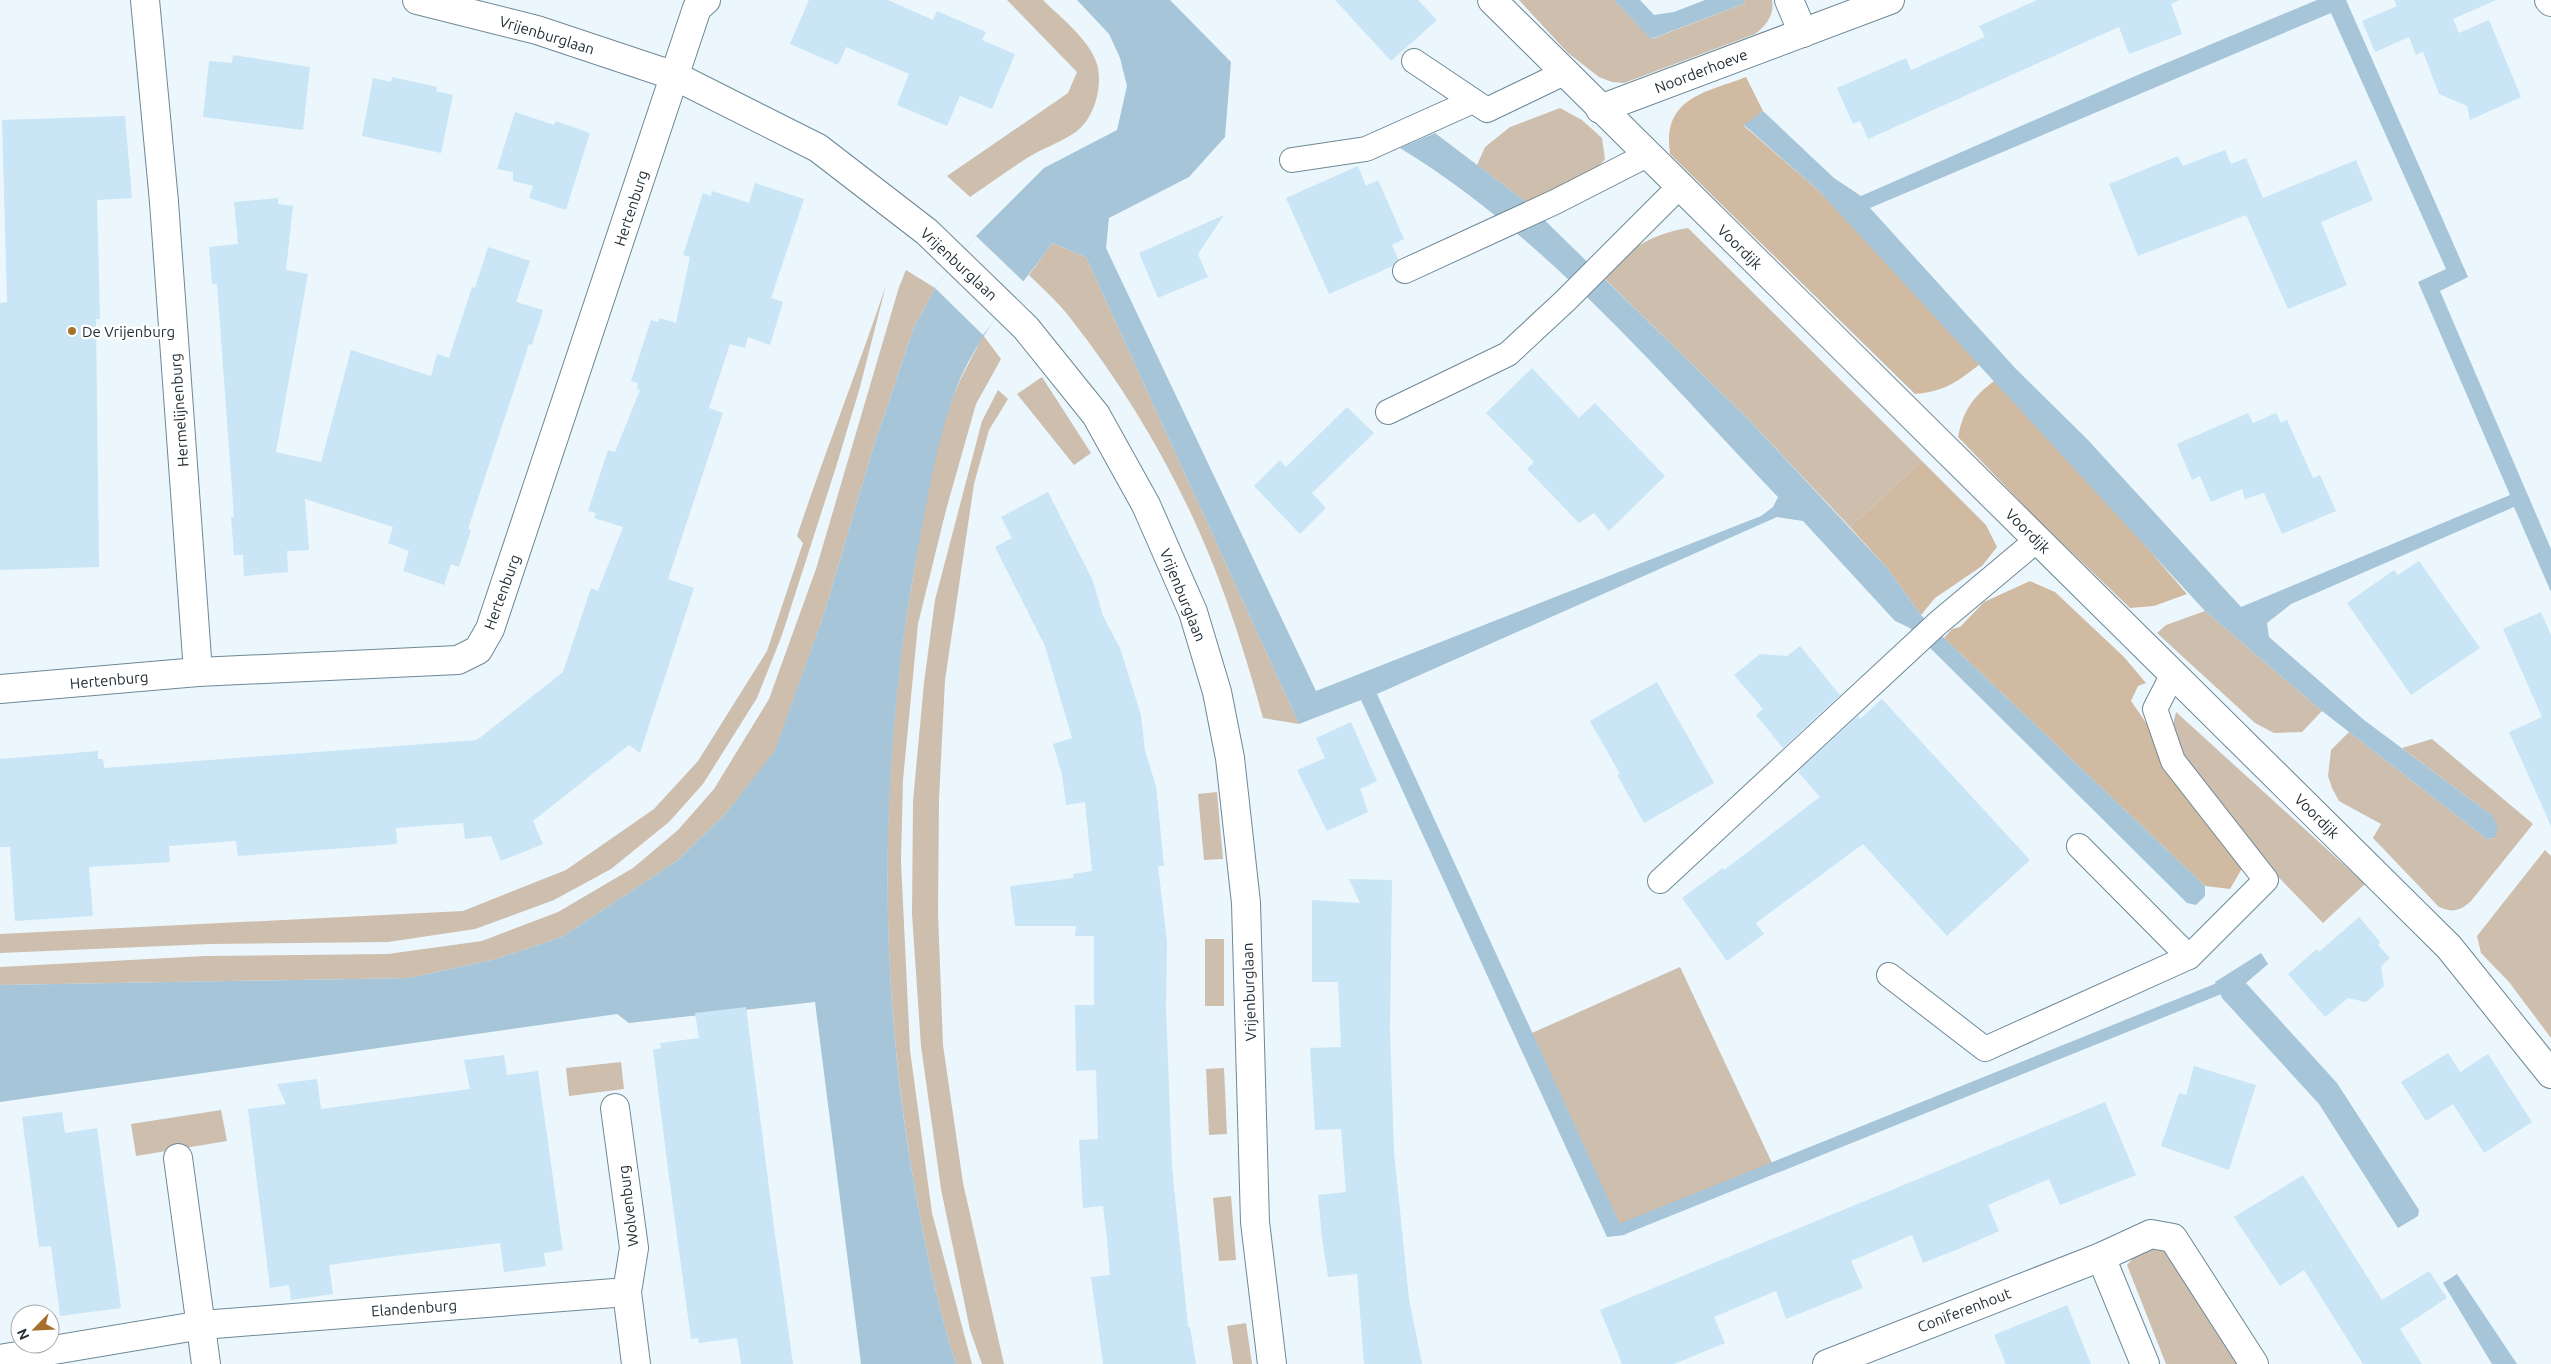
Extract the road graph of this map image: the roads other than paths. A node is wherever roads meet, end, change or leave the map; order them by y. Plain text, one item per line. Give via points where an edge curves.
1 (145, 0) edge
2 (417, 0) edge
3 (706, 0) edge
4 (1492, 0) edge
5 (1789, 0) edge
6 (1890, 0) edge
7 (1802, 33) junction
8 (1414, 62) dead end
9 (1564, 73) junction
10 (675, 76) junction
11 (1473, 101) junction
12 (1600, 108) junction
13 (1647, 155) junction
14 (1292, 160) dead end
15 (1679, 186) junction
16 (1405, 271) dead end
17 (1388, 412) dead end
18 (2037, 540) junction
19 (198, 672) junction
20 (2174, 674) junction
21 (0, 690) edge
22 (2079, 846) dead end
23 (1660, 881) dead end
24 (2189, 957) junction
25 (1889, 975) dead end
26 (2551, 1074) edge
27 (615, 1108) dead end
28 (178, 1158) dead end
29 (2101, 1257) junction
30 (627, 1292) junction
31 (202, 1325) junction
32 (0, 1359) edge
33 (206, 1364) edge
34 (636, 1364) edge
35 (1272, 1364) edge
36 (1827, 1364) edge
37 (2145, 1364) edge
38 (2254, 1364) edge

1 - 19 street, Hermelijnenburg via 164,202
2 - 10 street, Vrijenburglaan via 537,30
3 - 10 street via 697,8
4 - 9 street, Voordijk
5 - 7 street
6 - 7 street, Noorderhoeve
7 - 12 street, Noorderhoeve
8 - 11 lane
9 - 11 lane via 1487,110
9 - 12 street, Voordijk
10 - 19 street, Hertenburg via 490,629 478,650 458,660
10 - 35 street, Vrijenburglaan via 818,148 927,232 1026,328 1096,415 1146,505 1193,612 1217,692 1230,758 1246,903 1255,1222
11 - 14 lane via 1366,149
12 - 13 street, Voordijk
13 - 15 street, Voordijk
13 - 16 lane
15 - 17 lane via 1508,354
15 - 18 street, Voordijk
18 - 20 street, Voordijk
18 - 23 lane via 1938,623
19 - 21 street, Hertenburg
20 - 24 lane via 2155,709 2173,761 2266,880
20 - 26 street, Voordijk via 2449,947
22 - 24 lane
24 - 25 lane via 1985,1049
27 - 30 street, Wolvenburg via 634,1248
28 - 31 street
29 - 36 street, Coniferenhout
29 - 37 street
29 - 38 street, Coniferenhout via 2151,1234 2173,1238
30 - 31 street, Elandenburg
30 - 34 street, Wolvenburg
31 - 32 street, Elandenburg
31 - 33 street

